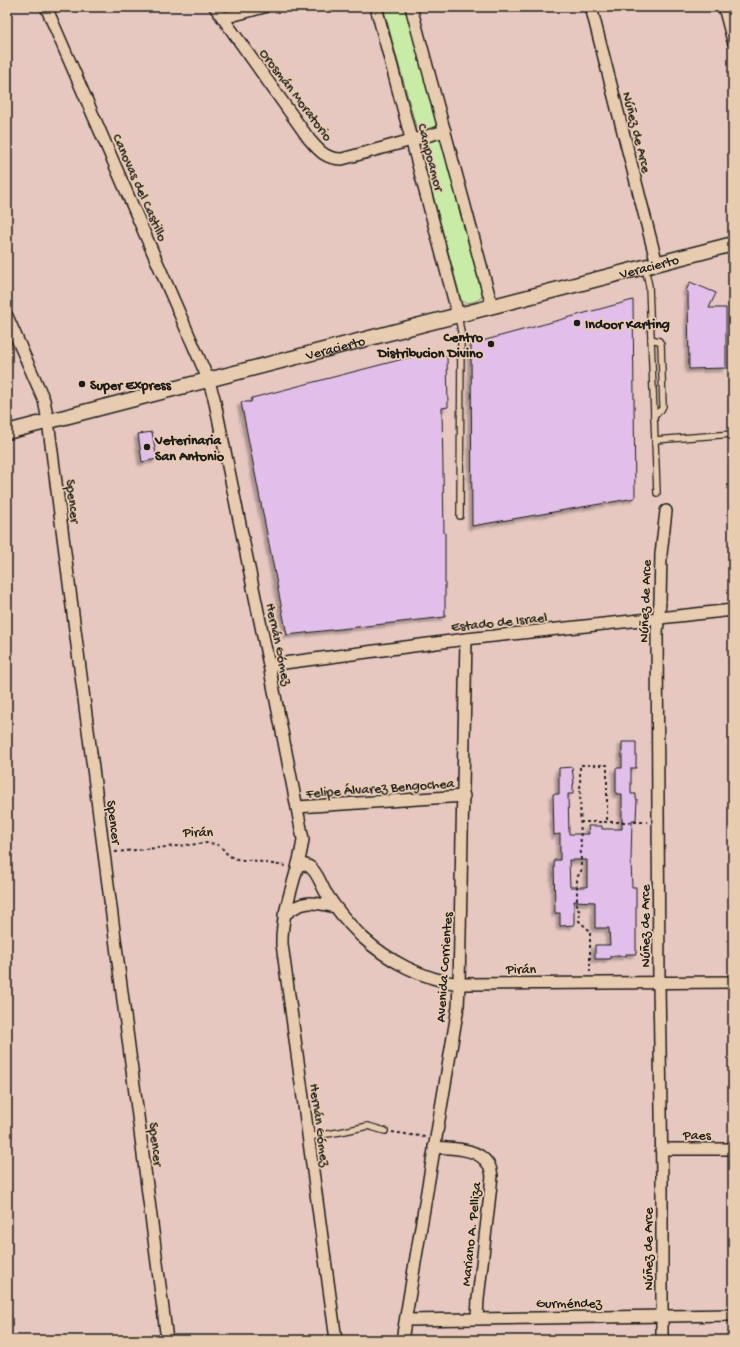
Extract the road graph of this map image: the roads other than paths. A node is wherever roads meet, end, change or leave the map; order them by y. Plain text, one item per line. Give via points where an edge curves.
1 (46, 7) edge
2 (215, 7) edge
3 (264, 7) edge
4 (376, 7) edge
5 (412, 7) edge
6 (591, 7) edge
7 (724, 7) edge
8 (223, 18) junction
9 (733, 41) edge
10 (445, 131) junction
11 (412, 141) junction
12 (733, 244) edge
13 (651, 265) junction
14 (492, 306) junction
15 (458, 315) junction
16 (7, 316) edge
17 (651, 339) junction
18 (208, 379) junction
19 (654, 415) junction
20 (48, 421) junction
21 (7, 432) edge
22 (733, 434) edge
23 (655, 440) junction
24 (657, 493) dead end
25 (666, 511) dead end
26 (460, 516) dead end
27 (733, 610) edge
28 (658, 619) junction
29 (466, 639) junction
30 (269, 665) junction
31 (464, 796) junction
32 (297, 807) junction
33 (298, 864) junction
34 (335, 907) junction
35 (284, 915) junction
36 (733, 982) edge
37 (659, 983) junction
38 (460, 984) junction
39 (385, 1131) road end
40 (307, 1137) junction
41 (435, 1143) junction
42 (661, 1149) junction
43 (733, 1149) edge
44 (733, 1315) edge
45 (662, 1317) junction
46 (477, 1318) junction
47 (406, 1320) junction
48 (167, 1340) edge
49 (336, 1340) edge
50 (402, 1340) edge
51 (662, 1340) edge

1 - 18 street, Canovas del Castillo
2 - 8 street, Orosmán Moratorio
3 - 8 street
4 - 11 street, Campoamor
5 - 10 street, Campoamor
6 - 13 street, Núñez de Arce
7 - 9 street
8 - 11 street, Orosmán Moratorio via 309,139 324,155 342,159
10 - 11 street, Orosmán Moratorio
10 - 14 street, Campoamor
11 - 15 street, Campoamor
12 - 13 street, Veracierto
13 - 14 street, Veracierto
13 - 17 lane
14 - 15 street, Veracierto
15 - 18 street, Veracierto
15 - 26 lane via 461,332
16 - 20 street, Spencer via 44,400
17 - 19 lane
17 - 19 lane via 661,344 663,406
18 - 20 street, Veracierto
18 - 30 street, Hernán Gómez
19 - 23 lane
20 - 21 street, Veracierto
20 - 48 street, Spencer
22 - 23 lane
23 - 24 lane
25 - 28 street, Núñez de Arce
27 - 28 street, Estado de Israel
28 - 29 street, Estado de Israel
28 - 37 street, Núñez de Arce
29 - 30 street, Estado de Israel
29 - 31 street, Avenida Corrientes
30 - 32 street, Hernán Gómez
31 - 32 street, Felipe Álvarez Bengochea
31 - 38 street, Avenida Corrientes
32 - 33 street, Hernán Gómez via 303,839
33 - 34 street, Pirán via 310,866
33 - 35 street, Hernán Gómez
34 - 35 street via 306,902
34 - 38 street, Pirán via 362,936 401,965 434,979
35 - 40 street, Hernán Gómez via 282,944
36 - 37 street, Pirán
37 - 38 street, Pirán
37 - 42 street, Núñez de Arce
38 - 41 street, Avenida Corrientes
39 - 40 lane via 368,1126
40 - 49 street, Hernán Gómez
41 - 46 street, Mariano A. Pelliza via 475,1152 489,1165 492,1176
41 - 47 street, Avenida Corrientes
42 - 43 street, Paes
42 - 45 street, Núñez de Arce
44 - 45 street, Gurméndez
45 - 46 street, Gurméndez
45 - 51 street, Núñez de Arce
46 - 47 street, Gurméndez
47 - 50 street, Avenida Corrientes

